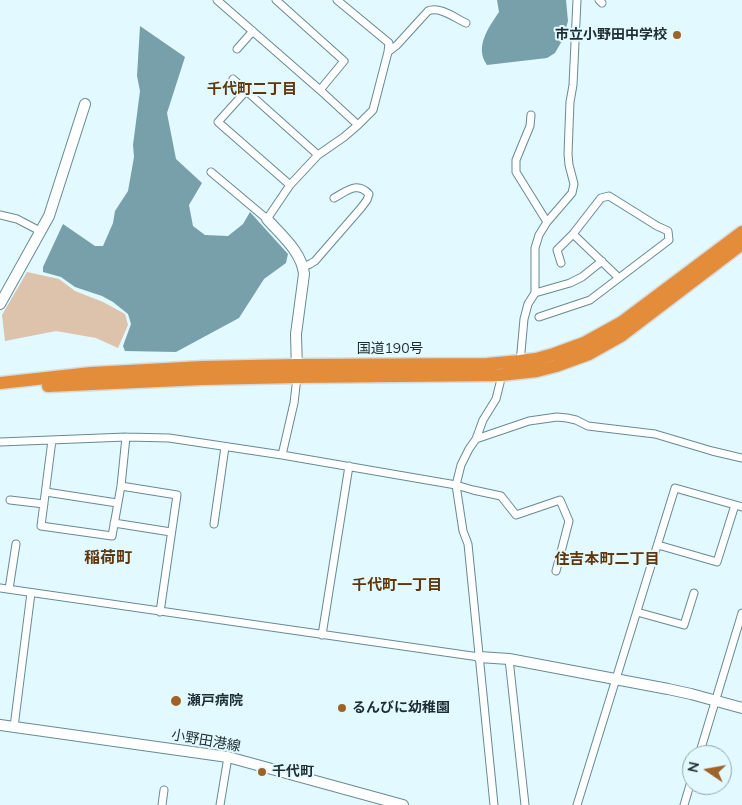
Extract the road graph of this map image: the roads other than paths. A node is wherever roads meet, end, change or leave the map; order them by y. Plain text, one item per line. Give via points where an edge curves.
1 (217, 0) edge
2 (276, 0) edge
3 (577, 0) edge
4 (339, 1) edge
5 (466, 23) dead end
6 (253, 31) junction
7 (237, 49) dead end
8 (388, 52) junction
9 (233, 79) dead end
10 (320, 90) junction
11 (246, 91) junction
12 (85, 104) dead end
13 (531, 116) dead end
14 (358, 125) junction
15 (318, 154) junction
16 (211, 172) dead end
17 (290, 185) junction
18 (334, 198) dead end
19 (0, 215) edge
20 (267, 219) junction
21 (547, 222) junction
22 (40, 231) junction
23 (742, 232) edge
24 (573, 234) junction
25 (742, 244) edge
26 (602, 261) junction
27 (561, 263) dead end
28 (303, 267) junction
29 (619, 278) junction
30 (535, 293) junction
31 (0, 304) edge
32 (539, 317) dead end
33 (520, 367) junction
34 (297, 371) junction
35 (501, 376) junction
36 (0, 383) edge
37 (0, 387) edge
38 (126, 437) junction
39 (476, 438) junction
40 (52, 440) junction
41 (0, 442) edge
42 (225, 446) junction
43 (282, 455) junction
44 (742, 458) edge
45 (348, 466) junction
46 (456, 484) junction
47 (120, 486) junction
48 (46, 492) junction
49 (10, 500) dead end
50 (118, 503) junction
51 (44, 504) junction
52 (738, 506) edge
53 (114, 523) junction
54 (214, 524) dead end
55 (171, 532) junction
56 (16, 544) dead end
57 (658, 545) junction
58 (556, 572) dead end
59 (0, 588) edge
60 (9, 589) junction
61 (32, 593) junction
62 (694, 593) dead end
63 (160, 612) junction
64 (637, 612) junction
65 (742, 613) edge
66 (739, 630) edge
67 (322, 635) junction
68 (479, 657) junction
69 (509, 659) junction
70 (616, 680) junction
71 (716, 700) junction
72 (742, 708) edge
73 (0, 725) edge
74 (14, 727) junction
75 (702, 745) edge
76 (228, 756) junction
77 (164, 790) dead end
78 (162, 805) edge
79 (220, 805) edge
80 (403, 805) edge
81 (494, 805) edge
82 (525, 805) edge
83 (578, 805) edge

1 - 6 street
2 - 10 street via 344,61
3 - 21 street via 568,154 574,184 572,193
4 - 8 street via 389,43
5 - 8 street via 431,9
6 - 7 street
6 - 10 street
8 - 14 street via 372,110
9 - 11 street
10 - 14 street
11 - 15 street
11 - 17 street via 218,122
12 - 22 street via 49,216
13 - 21 street via 516,160 516,172
14 - 15 street
15 - 17 street
16 - 20 street
17 - 20 street
18 - 28 street via 355,187 369,194 361,208 315,261
19 - 22 street via 17,219
20 - 28 street via 295,250
21 - 30 street via 538,235 535,248
22 - 31 street
23 - 33 highway, 国道190号 via 622,322 584,343
24 - 26 street
24 - 27 street via 557,250
24 - 29 street via 601,198 609,196 668,231 669,240
25 - 33 highway, 国道190号 via 628,330 589,354 536,371
26 - 29 street
26 - 30 street via 570,283
28 - 34 street via 296,334
29 - 32 street via 590,300
30 - 33 street via 524,319
33 - 34 highway, 国道190号 via 487,364
33 - 35 highway, 国道190号
34 - 35 highway, 国道190号
34 - 36 highway, 国道190号 via 193,368 91,373
34 - 37 highway, 国道190号 via 203,379
34 - 43 street via 294,403
35 - 39 street via 496,399
38 - 40 street
38 - 42 street via 169,438
38 - 47 street
39 - 44 street via 529,421 558,417 588,426 655,434
39 - 46 street via 461,465
40 - 41 street
40 - 48 street
42 - 43 street
42 - 54 street
43 - 45 street
45 - 46 street
45 - 67 street
46 - 58 street via 501,496 516,515 560,500 569,521
46 - 68 street via 468,544
47 - 50 street
47 - 55 street via 176,495
48 - 50 street
48 - 51 street
49 - 51 street
50 - 53 street
51 - 53 street via 41,526 112,536
52 - 57 street via 717,562
52 - 57 street via 675,488
53 - 55 street
55 - 63 street
56 - 60 street
57 - 64 street
59 - 60 street
60 - 61 street
61 - 63 street
61 - 74 street
62 - 64 street via 684,625
63 - 67 street
64 - 70 street
65 - 66 street
66 - 71 street
67 - 68 street
68 - 69 street
68 - 81 street
69 - 70 street
69 - 82 street
70 - 71 street
70 - 83 street
71 - 72 street
71 - 75 street
73 - 74 street, 小野田港線
74 - 76 street, 小野田港線
76 - 79 street
76 - 80 street, 小野田港線
77 - 78 street

